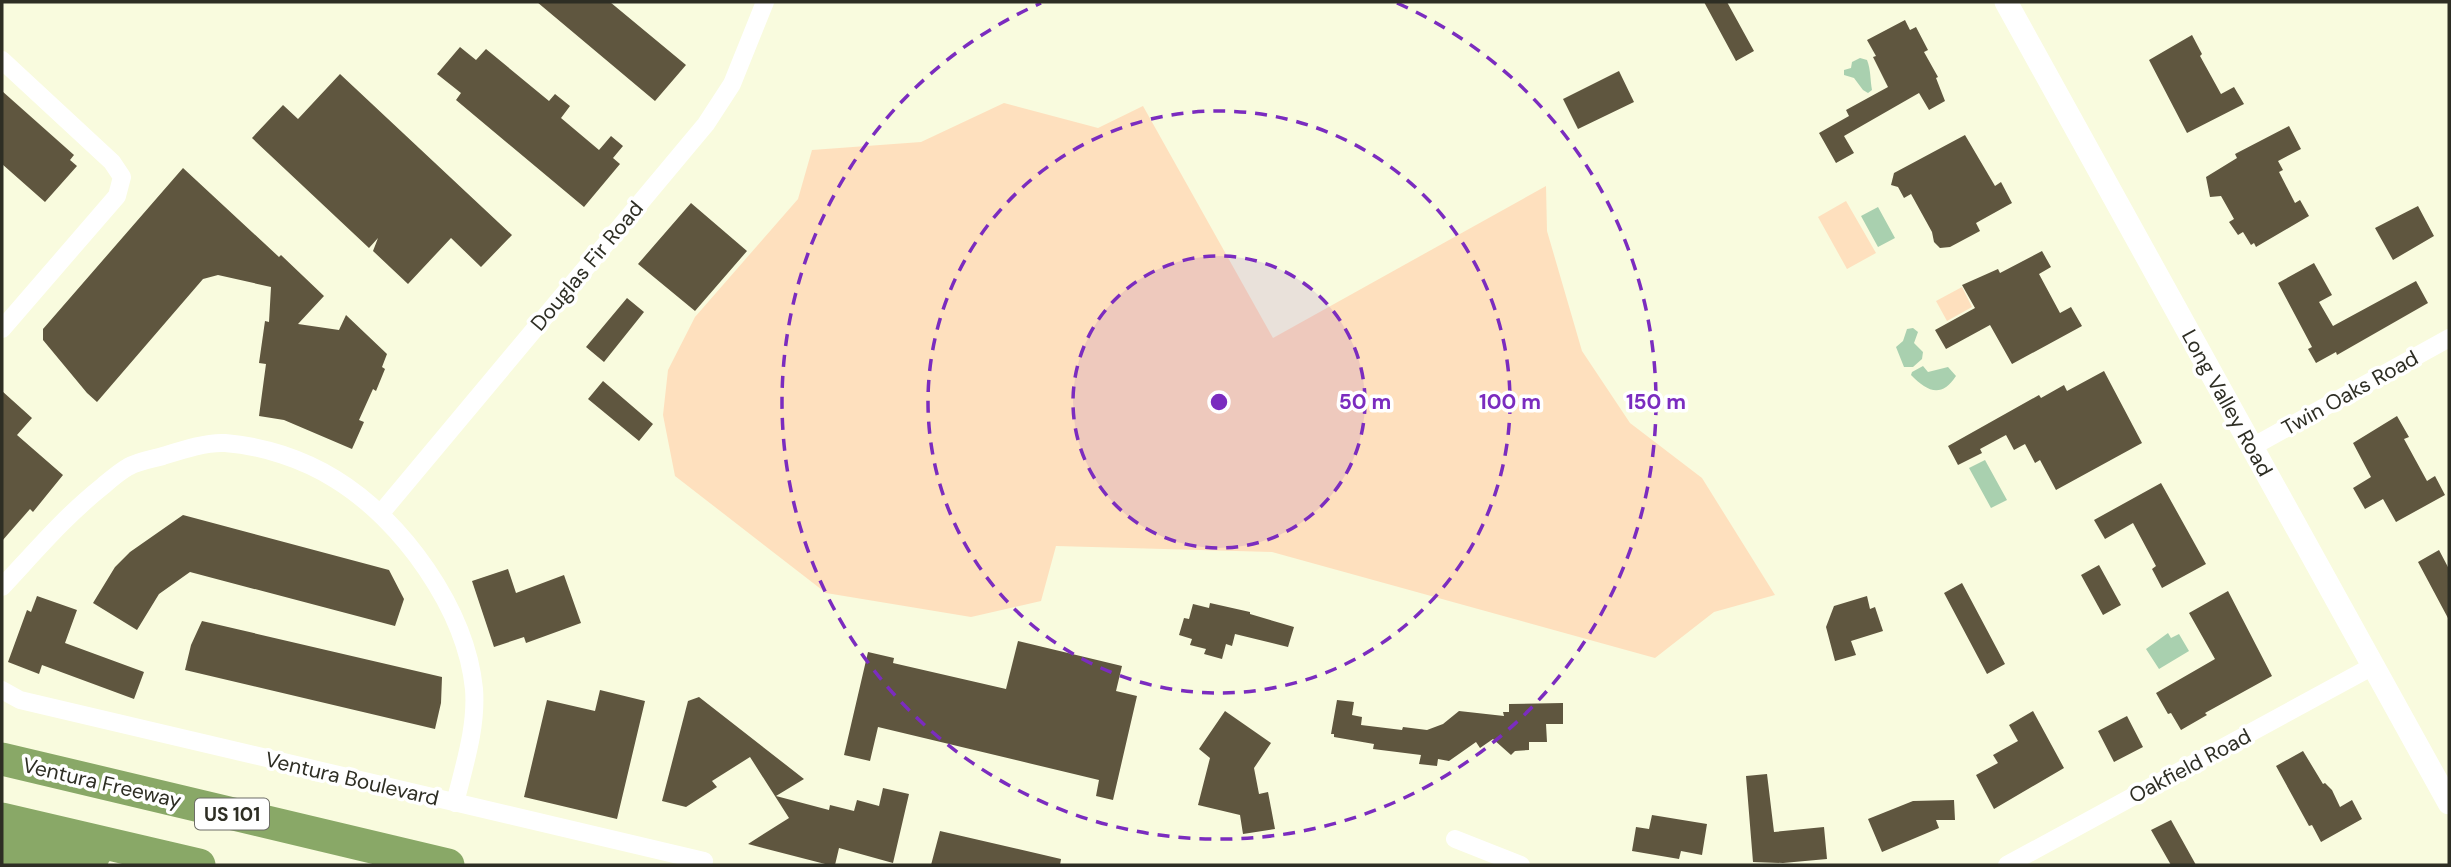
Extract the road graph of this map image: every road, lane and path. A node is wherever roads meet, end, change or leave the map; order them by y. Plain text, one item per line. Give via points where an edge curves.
1 (765, 2) edge
2 (2006, 2) edge
3 (2, 60) edge
4 (2, 329) edge
5 (2449, 338) edge
6 (2252, 447) junction
7 (381, 513) junction
8 (2, 587) edge
9 (2373, 666) junction
10 (2, 690) edge
11 (7, 759) edge
12 (455, 803) junction
13 (2449, 803) edge
14 (2, 819) edge
15 (1455, 839) dead end
16 (2, 852) edge
17 (167, 858) junction
18 (704, 861) dead end
19 (199, 865) edge
20 (448, 865) edge
21 (1521, 865) edge
22 (2007, 865) edge

1 - 7 street, Douglas Fir Road via 732,84 706,124
2 - 6 street, Long Valley Road
3 - 4 street via 112,162 122,177 117,196
5 - 6 street, Twin Oaks Road
6 - 9 street, Long Valley Road
7 - 8 street via 335,478 279,452 223,443 181,450 128,467 77,506
7 - 12 street via 447,600 468,656 474,690 472,729
9 - 13 street, Long Valley Road
9 - 22 street, Oakfield Road
10 - 12 street, Ventura Boulevard via 20,700
11 - 20 highway, Ventura Freeway / US 101
12 - 18 street, Ventura Boulevard
14 - 17 highway
15 - 21 street
16 - 17 highway
17 - 19 highway

